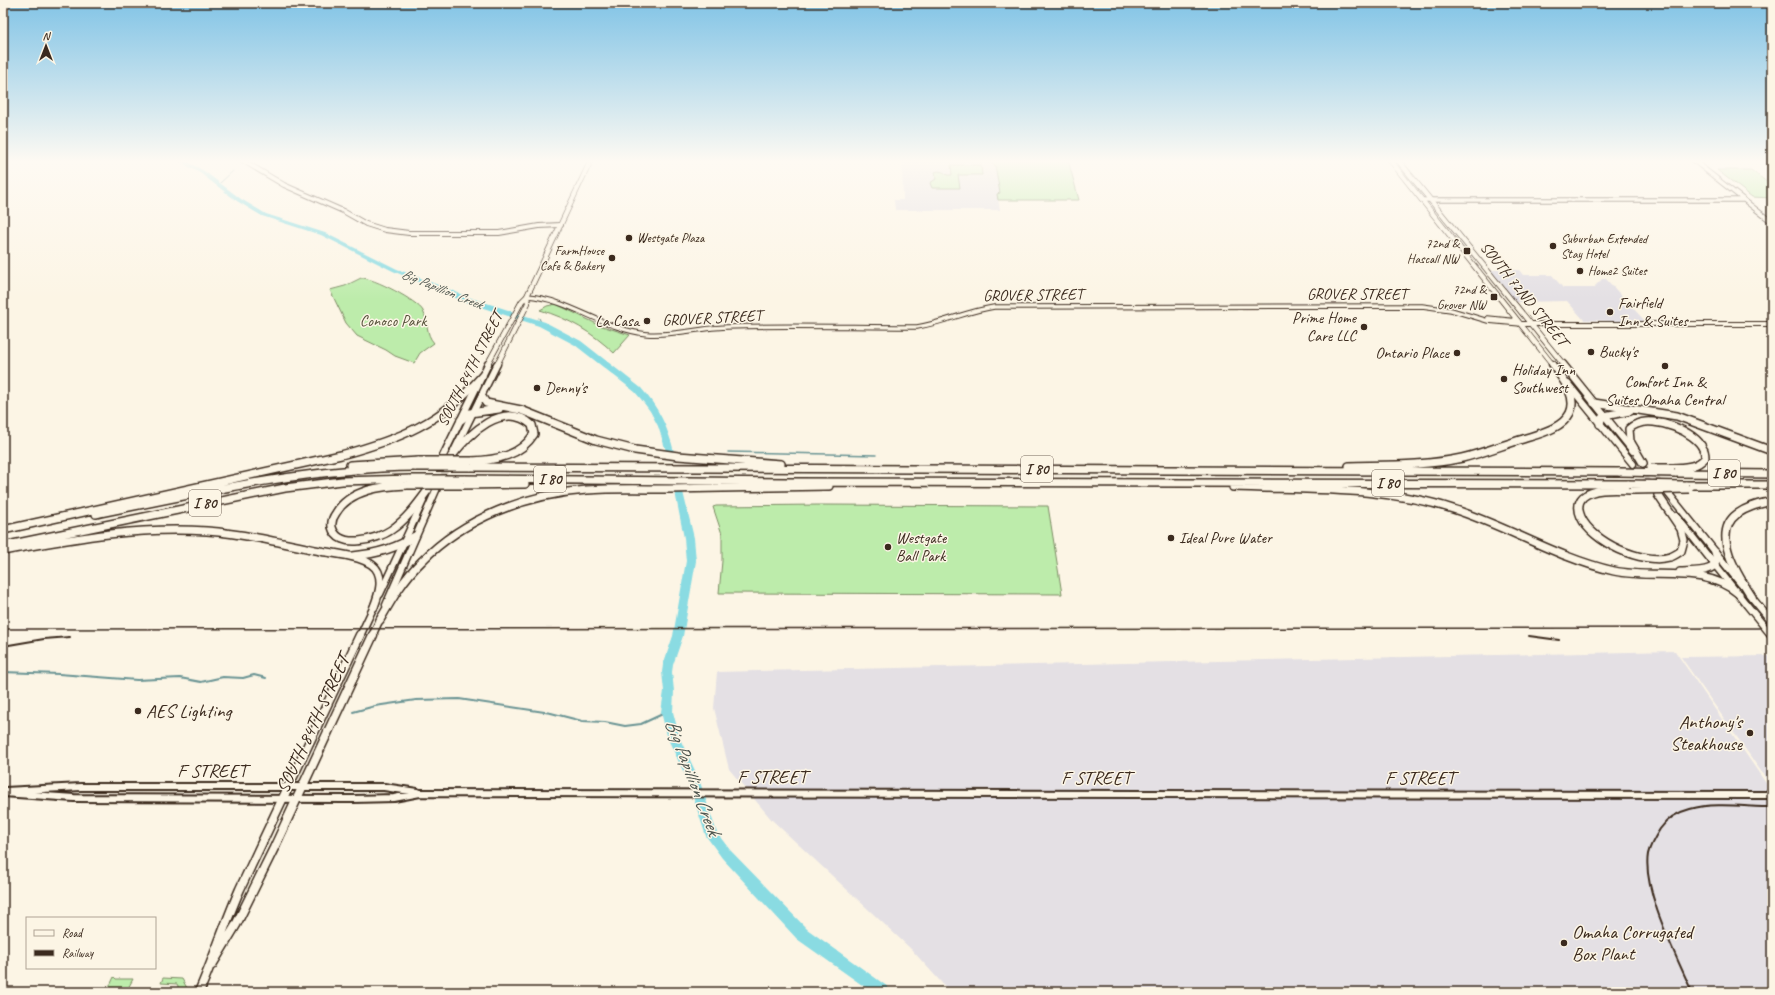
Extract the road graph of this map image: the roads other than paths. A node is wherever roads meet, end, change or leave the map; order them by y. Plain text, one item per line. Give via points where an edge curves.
1 (333, 206) edge
2 (570, 206) edge
3 (1427, 206) edge
4 (1435, 206) edge
5 (1752, 206) edge
6 (1772, 222) edge
7 (561, 225) junction
8 (1462, 252) junction
9 (1475, 256) junction
10 (527, 296) junction
11 (525, 302) junction
12 (1519, 323) junction
13 (1529, 323) junction
14 (1772, 324) edge
15 (1557, 371) junction
16 (482, 376) junction
17 (482, 397) junction
18 (1594, 403) junction
19 (1650, 411) junction
20 (474, 412) junction
21 (529, 413) junction
22 (1604, 416) junction
23 (461, 420) junction
24 (1600, 424) junction
25 (1772, 451) edge
26 (451, 457) joint
27 (442, 458) tunnel mouth
28 (471, 464) junction
29 (1633, 464) tunnel mouth
30 (1644, 464) joint
31 (893, 469) junction
32 (1181, 470) junction
33 (1673, 470) junction
34 (1772, 474) edge
35 (409, 482) junction
36 (1146, 483) junction
37 (712, 485) junction
38 (1772, 486) edge
39 (1631, 487) junction
40 (437, 488) tunnel mouth
41 (428, 489) joint
42 (1668, 493) tunnel mouth
43 (1658, 494) joint
44 (1772, 501) edge
45 (3, 532) edge
46 (415, 536) junction
47 (402, 544) junction
48 (3, 546) edge
49 (3, 551) edge
50 (1715, 552) junction
51 (335, 554) junction
52 (1716, 566) junction
53 (1624, 573) junction
54 (1739, 594) junction
55 (1752, 597) junction
56 (374, 607) junction
57 (380, 620) junction
58 (1772, 622) edge
59 (1772, 636) edge
60 (288, 787) junction
61 (302, 787) junction
62 (3, 792) edge
63 (420, 793) junction
64 (1772, 795) edge
65 (283, 799) junction
66 (297, 799) junction
67 (209, 969) junction
68 (199, 992) edge

1 - 7 main road via 366,224 409,233 493,233
2 - 7 main road
3 - 8 main road, SOUTH 72ND STREET
4 - 9 main road, SOUTH 72ND STREET
5 - 6 street
7 - 10 main road
8 - 9 main road
8 - 12 main road, SOUTH 72ND STREET
9 - 13 main road, SOUTH 72ND STREET
10 - 11 main road
10 - 12 street, GROVER STREET via 554,300 613,327 656,334 680,334 724,327 917,327 937,323 972,310 994,307 1422,306 1451,310 1488,321
11 - 16 main road, SOUTH 84TH STREET
11 - 17 main road, SOUTH 84TH STREET
12 - 13 main road, GROVER STREET
12 - 15 main road, SOUTH 72ND STREET
13 - 14 main road, GROVER STREET
13 - 18 main road, SOUTH 72ND STREET
15 - 24 main road, SOUTH 72ND STREET
15 - 32 highway via 1571,396 1572,407 1567,417 1550,428 1485,452 1449,460 1412,464
16 - 23 main road, SOUTH 84TH STREET
16 - 45 highway via 464,398 444,413 413,431 381,444
17 - 20 main road, SOUTH 84TH STREET
17 - 21 highway via 486,403
18 - 19 highway
18 - 22 main road, SOUTH 72ND STREET
19 - 22 highway
19 - 25 highway via 1685,418
20 - 21 highway via 500,408
20 - 23 highway
20 - 26 main road, SOUTH 84TH STREET
21 - 31 highway via 596,440 666,455 754,463
22 - 24 highway
22 - 30 main road, SOUTH 72ND STREET
23 - 27 main road, SOUTH 84TH STREET
24 - 29 main road, SOUTH 72ND STREET
26 - 28 highway via 470,434 490,421 514,417 532,425 534,434 522,448 501,457
28 - 31 highway, I 80 via 633,468
28 - 45 highway, I 80, bridge via 418,464 328,471 260,481
30 - 33 highway via 1630,441 1629,429 1639,422 1658,422 1689,434 1705,451 1705,458 1699,464
31 - 32 highway, I 80
32 - 33 highway, I 80, bridge
33 - 34 highway, I 80
35 - 37 highway, bridge via 635,481
35 - 41 highway via 364,492 351,498 334,516 334,530 342,538 356,541 381,535 403,521
35 - 48 highway, I 80 via 353,480 291,487
36 - 37 highway, I 80
36 - 39 highway, I 80
36 - 53 highway via 1369,493 1416,499 1466,513 1585,562
37 - 57 highway via 558,493 518,503 483,517 449,538 424,559 404,581
38 - 39 highway, bridge
39 - 43 highway via 1588,494 1580,500 1578,510 1583,523 1598,538 1614,548 1638,556 1668,557 1679,552 1684,546 1680,529
40 - 46 main road, SOUTH 84TH STREET
41 - 47 main road, SOUTH 84TH STREET
42 - 50 main road
43 - 52 main road
44 - 55 highway via 1755,504 1739,512 1731,521 1727,532 1726,543 1732,563
46 - 47 highway
46 - 57 main road, SOUTH 84TH STREET
47 - 51 highway via 368,554
47 - 56 main road, SOUTH 84TH STREET
49 - 51 highway via 100,535 179,530 237,534
50 - 52 highway via 1718,558
50 - 55 main road
51 - 56 highway via 362,560 374,567 380,583
52 - 53 highway via 1678,572
52 - 54 main road
53 - 54 highway via 1707,577 1725,583
54 - 59 main road, bridge
55 - 58 main road
56 - 60 main road, SOUTH 84TH STREET
57 - 61 main road, SOUTH 84TH STREET
60 - 61 street, F STREET
60 - 62 street, F STREET via 81,787
60 - 65 main road, SOUTH 84TH STREET
61 - 63 street, F STREET via 384,787
61 - 66 main road, SOUTH 84TH STREET
62 - 65 street, F STREET via 74,798
63 - 64 street, F STREET
63 - 66 street, F STREET via 394,798
65 - 66 street, F STREET
65 - 67 main road, SOUTH 84TH STREET via 225,923
66 - 67 main road, SOUTH 84TH STREET via 236,925
67 - 68 main road, SOUTH 84TH STREET

